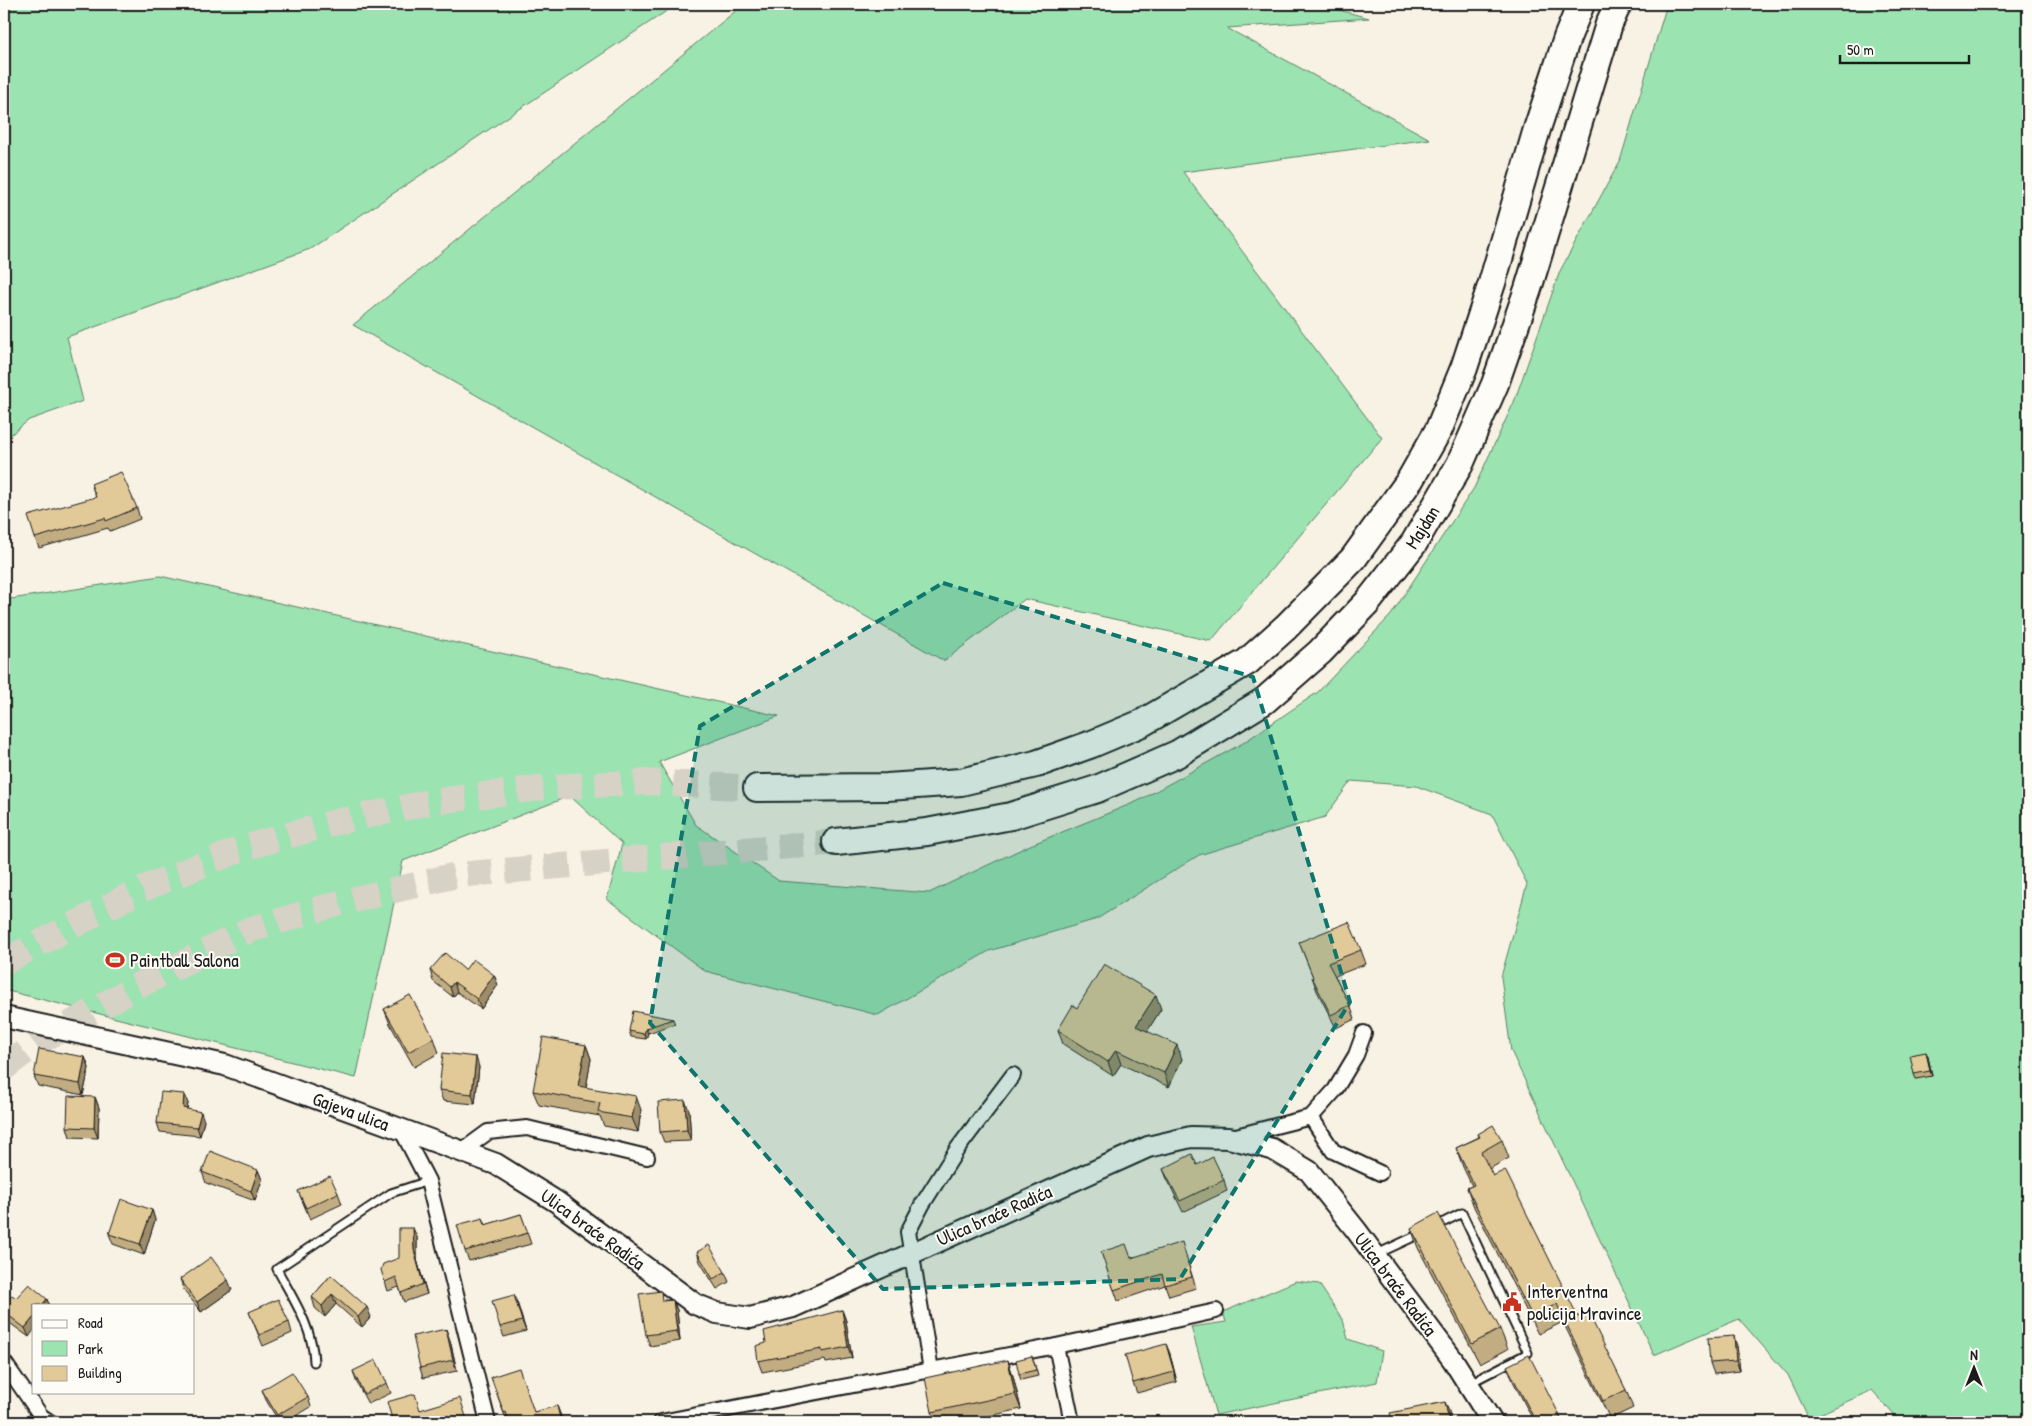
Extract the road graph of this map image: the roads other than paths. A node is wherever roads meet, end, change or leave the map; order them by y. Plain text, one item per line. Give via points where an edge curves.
1 (1581, 4) edge
2 (1618, 4) edge
3 (757, 788) tunnel mouth
4 (836, 842) tunnel mouth
5 (4, 1016) edge
6 (1364, 1033) dead end
7 (1013, 1075) dead end
8 (1311, 1117) junction
9 (401, 1129) junction
10 (1229, 1138) junction
11 (462, 1151) junction
12 (647, 1157) dead end
13 (1380, 1173) dead end
14 (428, 1181) junction
15 (911, 1252) junction
16 (1374, 1255) junction
17 (1216, 1311) dead end
18 (1056, 1346) junction
19 (4, 1362) edge
20 (314, 1362) dead end
21 (932, 1370) junction
22 (1468, 1384) junction
23 (50, 1422) edge
24 (488, 1422) edge
25 (661, 1422) edge
26 (1072, 1422) edge
27 (1492, 1422) edge

1 - 3 highway, Majdan via 1540,120 1464,368 1439,429 1410,480 1353,559 1286,627 1247,662 1142,723 1036,764 961,782 887,787
2 - 4 highway, Majdan via 1495,384 1460,464 1414,543 1367,603 1320,652 1264,700 1177,754 1097,789 1002,818 927,832
5 - 9 main road, Gajeva ulica via 225,1065
6 - 8 street via 1356,1055 1335,1090
7 - 15 street via 958,1148 922,1205 908,1232
8 - 10 street
8 - 13 street via 1333,1151
9 - 11 main road, Ulica braće Radića
9 - 14 street, Gajeva ulica
10 - 15 main road, Ulica braće Radića via 1191,1137 1148,1146
10 - 16 main road, Ulica braće Radića via 1272,1149 1309,1172
11 - 12 street via 488,1132 527,1128
11 - 15 main road, Ulica braće Radića via 496,1164 557,1202 695,1304 717,1314 750,1318 793,1307
14 - 20 lane via 391,1193 277,1269 306,1324
14 - 24 street, Gajeva ulica
15 - 21 street
16 - 22 main road, Ulica braće Radića
16 - 22 lane via 1462,1213 1528,1353
17 - 18 street
18 - 21 street
18 - 26 street
19 - 23 street via 42,1416
21 - 25 street
22 - 27 main road, Ulica braće Radića

